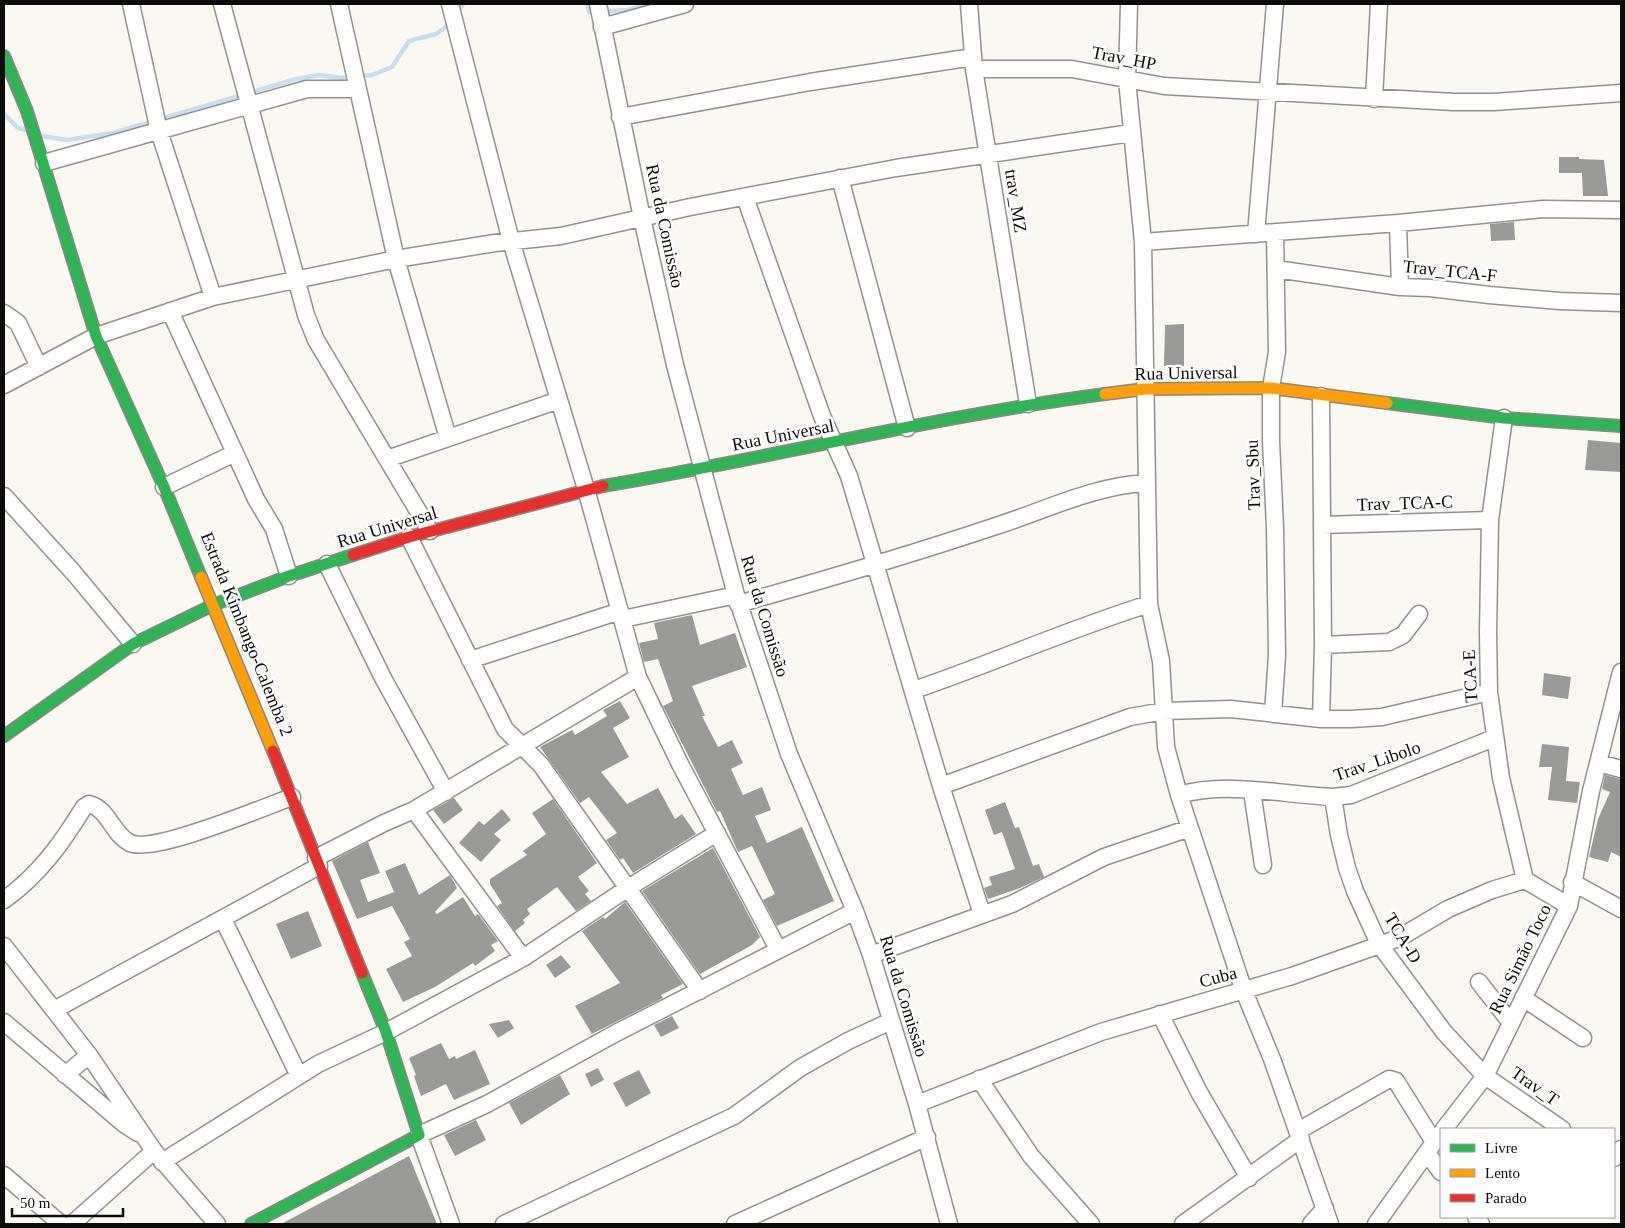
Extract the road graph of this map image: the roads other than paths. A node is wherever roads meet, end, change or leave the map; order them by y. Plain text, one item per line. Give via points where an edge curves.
1 (131, 4) edge
2 (222, 4) edge
3 (339, 4) edge
4 (450, 4) edge
5 (598, 4) edge
6 (685, 4) edge
7 (969, 4) edge
8 (1129, 4) edge
9 (1275, 4) edge
10 (1379, 4) edge
11 (602, 27) junction
12 (4, 56) edge
13 (973, 63) junction
14 (1127, 80) junction
15 (357, 89) junction
16 (1267, 91) junction
17 (1621, 93) edge
18 (1374, 99) junction
19 (249, 106) junction
20 (620, 117) junction
21 (159, 130) junction
22 (1130, 133) junction
23 (988, 154) junction
24 (41, 156) junction
25 (840, 178) junction
26 (745, 197) junction
27 (1621, 210) edge
28 (642, 218) junction
29 (1398, 223) junction
30 (1275, 233) junction
31 (1256, 234) junction
32 (511, 241) junction
33 (1143, 242) junction
34 (396, 259) junction
35 (1276, 269) junction
36 (296, 279) junction
37 (1400, 287) junction
38 (213, 297) junction
39 (1621, 302) edge
40 (170, 311) junction
41 (4, 312) edge
42 (96, 336) junction
43 (39, 367) junction
44 (4, 385) edge
45 (1271, 388) junction
46 (1145, 389) junction
47 (1321, 396) junction
48 (559, 400) junction
49 (1028, 404) junction
50 (1504, 418) junction
51 (1621, 426) edge
52 (907, 428) junction
53 (448, 438) junction
54 (836, 443) junction
55 (235, 453) junction
56 (387, 459) junction
57 (704, 469) junction
58 (1146, 482) junction
59 (164, 487) junction
60 (586, 489) junction
61 (4, 496) edge
62 (1490, 520) junction
63 (1322, 526) junction
64 (430, 531) junction
65 (409, 537) junction
66 (327, 564) junction
67 (875, 565) junction
68 (289, 576) junction
69 (737, 599) junction
70 (213, 604) junction
71 (1148, 604) junction
72 (1418, 614) dead end
73 (622, 615) junction
74 (133, 644) junction
75 (1324, 645) junction
76 (470, 660) junction
77 (1621, 672) edge
78 (638, 677) junction
79 (914, 690) junction
80 (1489, 692) junction
81 (1164, 711) junction
82 (1273, 714) junction
83 (1321, 719) junction
84 (4, 736) edge
85 (1494, 738) junction
86 (522, 744) junction
87 (1598, 763) junction
88 (1621, 769) edge
89 (942, 786) junction
90 (1252, 791) junction
91 (446, 792) junction
92 (1179, 795) junction
93 (292, 797) junction
94 (1333, 797) junction
95 (414, 810) junction
96 (1190, 828) junction
97 (717, 833) junction
98 (318, 862) junction
99 (1263, 866) dead end
100 (1525, 880) junction
101 (1572, 882) junction
102 (628, 888) junction
103 (4, 900) edge
104 (1569, 906) junction
105 (1621, 910) edge
106 (855, 911) junction
107 (982, 914) junction
108 (223, 920) junction
109 (1379, 944) junction
110 (4, 946) edge
111 (778, 949) junction
112 (871, 956) junction
113 (523, 958) junction
114 (1479, 982) dead end
115 (700, 991) junction
116 (1244, 991) junction
117 (1524, 998) junction
118 (54, 1010) junction
119 (1160, 1014) junction
120 (891, 1021) junction
121 (4, 1022) edge
122 (1511, 1023) junction
123 (386, 1032) junction
124 (1582, 1038) dead end
125 (90, 1055) junction
126 (65, 1075) junction
127 (299, 1076) junction
128 (1485, 1076) junction
129 (979, 1079) junction
130 (918, 1104) junction
131 (1445, 1128) edge
132 (1561, 1128) edge
133 (419, 1135) junction
134 (1300, 1135) junction
135 (144, 1136) junction
136 (927, 1136) junction
137 (1436, 1139) edge
138 (158, 1157) junction
139 (1440, 1165) edge
140 (4, 1175) edge
141 (1249, 1178) junction
142 (1325, 1208) junction
143 (61, 1224) edge
144 (72, 1224) edge
145 (217, 1224) edge
146 (251, 1224) edge
147 (450, 1224) edge
148 (504, 1224) edge
149 (735, 1224) edge
150 (949, 1224) edge
151 (1091, 1224) edge
152 (1183, 1224) edge
153 (1311, 1224) edge
154 (1330, 1224) edge
155 (1376, 1224) edge

1 - 21 street
2 - 19 street
3 - 15 street
4 - 32 street
5 - 11 street, Rua da Comissão
6 - 11 street
7 - 13 street, trav_MZ
8 - 14 street
9 - 16 street
10 - 18 street
11 - 20 street, Rua da Comissão
12 - 24 street, Estrada Kimbango-Calemba 2
13 - 14 street, Trav_HP via 1072,69
13 - 20 street, Trav_HP via 810,82
13 - 23 street, trav_MZ
14 - 16 street, Trav_HP via 1164,86
14 - 22 street
15 - 19 street via 307,89
15 - 34 street
16 - 18 street, Trav_HP
16 - 31 street
17 - 18 street, Trav_HP via 1494,102
19 - 21 street
19 - 36 street
20 - 28 street, Rua da Comissão
21 - 24 street
21 - 38 street
22 - 23 street
22 - 33 street
23 - 25 street
23 - 49 street, trav_MZ
24 - 42 street, Estrada Kimbango-Calemba 2
25 - 26 street
25 - 52 street
26 - 28 street
26 - 54 street via 822,416
27 - 29 street via 1543,208
28 - 32 street via 561,236
28 - 57 street, Rua da Comissão via 675,365
29 - 30 street
29 - 37 street
30 - 31 street
30 - 35 street, Trav_Sbu
31 - 33 street
32 - 34 street
32 - 48 street
33 - 46 street
34 - 36 street
34 - 53 street
35 - 37 street, Trav_TCA-F
35 - 45 street, Trav_Sbu via 1277,352
36 - 38 street
36 - 56 street via 316,340
37 - 39 street, Trav_TCA-F via 1560,301
38 - 40 street
40 - 42 street
40 - 55 street
41 - 43 street via 18,323
42 - 43 street
42 - 59 street, Estrada Kimbango-Calemba 2
43 - 44 street
45 - 46 street, Rua Universal
45 - 47 street, Rua Universal
45 - 82 street, Trav_Sbu via 1277,655
46 - 49 street, Rua Universal
46 - 58 street
47 - 50 street, Rua Universal
47 - 63 street
48 - 53 street
48 - 60 street
49 - 52 street, Rua Universal
50 - 51 street, Rua Universal
50 - 62 street, TCA-E
52 - 54 street, Rua Universal
53 - 56 street
54 - 57 street, Rua Universal
54 - 67 street
55 - 59 street
55 - 68 street via 274,529
56 - 64 street
57 - 60 street, Rua Universal
57 - 69 street, Rua da Comissão
58 - 67 street via 1085,494
58 - 71 street
59 - 70 street, Estrada Kimbango-Calemba 2
60 - 64 street, Rua Universal
60 - 73 street
61 - 74 street
62 - 63 street, Trav_TCA-C
62 - 80 street, TCA-E
63 - 75 street
64 - 65 street, Rua Universal
65 - 66 street, Rua Universal
65 - 76 street
66 - 68 street, Rua Universal
66 - 91 street via 383,678
67 - 69 street
67 - 79 street
68 - 70 street, Rua Universal
69 - 73 street
69 - 106 street, Rua da Comissão via 789,754
70 - 74 street, Rua Universal
70 - 93 street, Estrada Kimbango-Calemba 2
71 - 79 street via 1050,637
71 - 81 street via 1161,661
72 - 75 street via 1402,635 1389,642
73 - 76 street
73 - 78 street
74 - 84 street, Rua Universal
75 - 83 street
76 - 86 street via 505,729
77 - 87 street, Rua Simão Toco
78 - 86 street
78 - 97 street
79 - 89 street
80 - 83 street via 1382,717
80 - 85 street, TCA-E
81 - 82 street via 1231,709
81 - 89 street via 1130,717
81 - 92 street via 1166,746
82 - 83 street
85 - 94 street, Trav_Libolo via 1351,795
85 - 100 street, TCA-E
86 - 91 street
86 - 102 street via 541,765
87 - 88 street
87 - 101 street, Rua Simão Toco
89 - 107 street
90 - 92 street, Trav_Libolo via 1192,791
90 - 94 street, Trav_Libolo
90 - 99 street
91 - 95 street
92 - 96 street
93 - 98 street, Estrada Kimbango-Calemba 2
93 - 103 street via 195,834 139,844 128,842 101,809 89,804 47,862
94 - 109 street, TCA-D via 1347,868
95 - 98 street via 384,823
95 - 113 street
96 - 107 street via 1104,857 1012,904
96 - 116 street
97 - 102 street
97 - 111 street
98 - 108 street
98 - 123 street, Estrada Kimbango-Calemba 2
100 - 104 street
100 - 109 street, Cuba via 1456,905 1399,938
101 - 104 street, Rua Simão Toco
101 - 105 street
102 - 113 street
102 - 115 street
104 - 117 street, Rua Simão Toco
106 - 111 street
106 - 112 street, Rua da Comissão
107 - 112 street
108 - 118 street
108 - 127 street
109 - 116 street, Cuba
109 - 128 street, TCA-D via 1444,1032
110 - 118 street
111 - 115 street
112 - 120 street, Rua da Comissão
113 - 123 street
114 - 122 street
115 - 133 street via 488,1104
116 - 119 street, Cuba
116 - 134 street
117 - 122 street, Rua Simão Toco
117 - 124 street
118 - 125 street
119 - 129 street, Cuba via 1101,1032
119 - 141 street via 1199,1092
120 - 130 street, Rua da Comissão
120 - 148 street via 848,1040 800,1068 734,1116
121 - 126 street
122 - 128 street, Rua Simão Toco
123 - 127 street
123 - 133 street, Estrada Kimbango-Calemba 2
125 - 126 street
125 - 135 street
126 - 135 street via 124,1124
127 - 138 street
128 - 131 street, Rua Simão Toco
128 - 132 street, Trav_T
129 - 130 street, Cuba
129 - 151 street via 1031,1156
130 - 136 street, Rua da Comissão
133 - 146 street
133 - 147 street, Estrada Kimbango-Calemba 2
134 - 137 street via 1389,1078 1396,1081
134 - 141 street
134 - 142 street
135 - 138 street
136 - 149 street
136 - 150 street, Rua da Comissão
137 - 139 street
137 - 155 street, Rua Simão Toco
138 - 144 street
138 - 145 street
140 - 143 street
141 - 152 street
142 - 153 street
142 - 154 street

